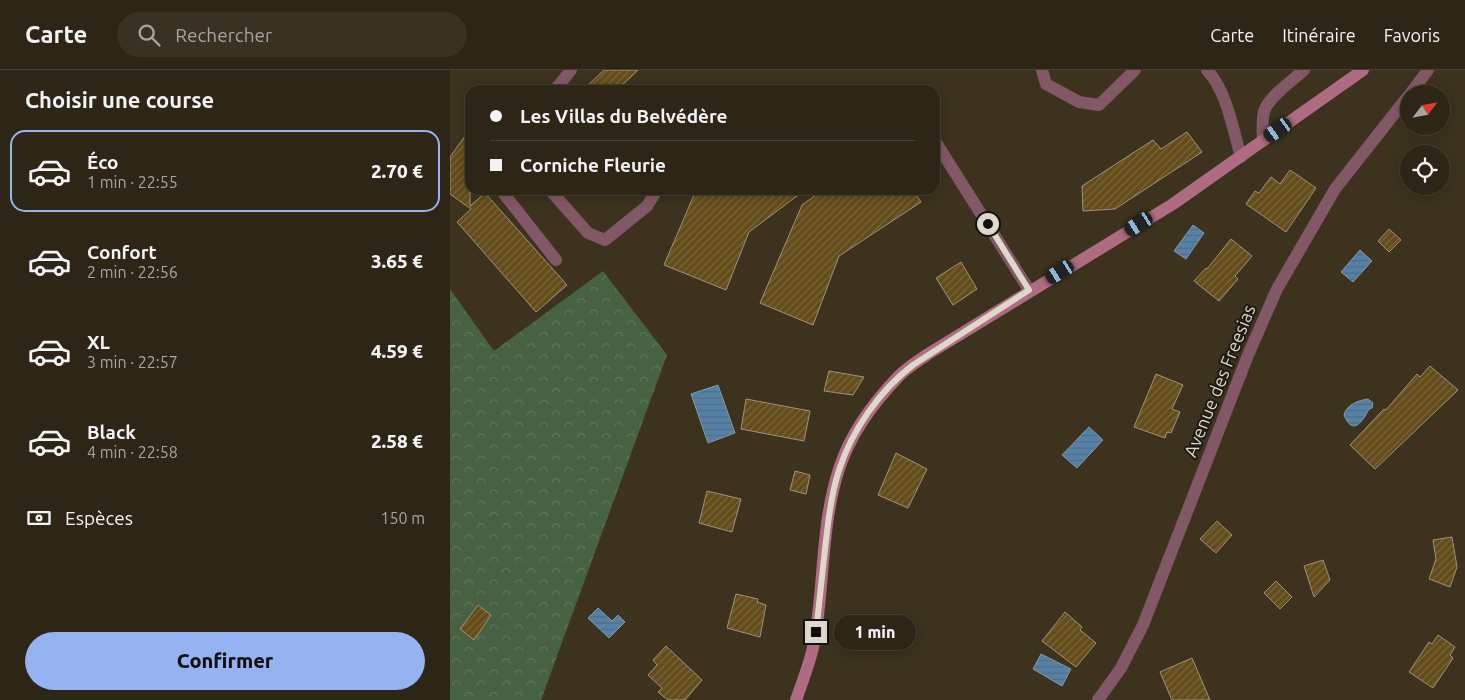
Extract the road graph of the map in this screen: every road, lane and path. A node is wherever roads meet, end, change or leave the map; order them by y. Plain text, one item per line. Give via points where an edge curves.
1 (571, 70) edge
2 (1042, 70) edge
3 (1135, 70) edge
4 (1207, 70) edge
5 (1304, 70) edge
6 (1362, 70) edge
7 (1428, 70) edge
8 (559, 85) edge
9 (1416, 85) edge
10 (1400, 106) edge
11 (1263, 141) junction
12 (940, 148) edge
13 (1241, 157) junction
14 (505, 195) edge
15 (554, 195) edge
16 (654, 195) edge
17 (556, 260) dead end
18 (1029, 290) junction
19 (796, 700) edge
20 (1098, 700) edge

1 - 8 street
2 - 3 street via 1046,84 1079,102 1099,105
4 - 13 street via 1225,101
5 - 11 street via 1265,109
6 - 11 main road
7 - 9 street, Avenue des Freesias
10 - 20 street, Avenue des Freesias via 1336,189 1277,288 1143,625 1121,668
11 - 13 main road
12 - 18 street
13 - 18 main road via 1173,204
14 - 17 street
15 - 16 street via 588,233 605,240 647,206
18 - 19 main road via 899,376 872,407 853,438 839,469 830,509 816,632

